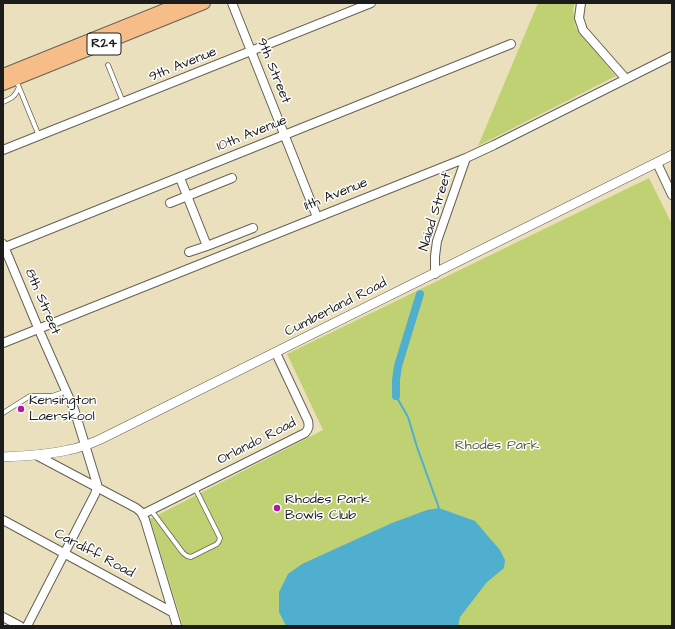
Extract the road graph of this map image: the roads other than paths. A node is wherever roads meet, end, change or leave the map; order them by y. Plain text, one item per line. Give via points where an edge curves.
1 (182, 3) edge
2 (204, 3) edge
3 (232, 3) edge
4 (371, 3) edge
5 (582, 3) edge
6 (511, 44) dead end
7 (251, 52) junction
8 (672, 56) edge
9 (108, 65) dead end
10 (3, 75) edge
11 (626, 79) junction
12 (17, 83) junction
13 (3, 84) edge
14 (3, 102) edge
15 (123, 102) junction
16 (285, 135) junction
17 (40, 136) junction
18 (3, 150) edge
19 (672, 155) edge
20 (466, 158) junction
21 (657, 163) junction
22 (180, 178) junction
23 (232, 178) dead end
24 (672, 195) edge
25 (187, 196) junction
26 (170, 203) dead end
27 (317, 217) junction
28 (253, 228) dead end
29 (4, 246) edge
30 (207, 246) junction
31 (189, 252) dead end
32 (435, 274) junction
33 (39, 330) junction
34 (3, 343) edge
35 (276, 353) junction
36 (67, 391) junction
37 (3, 413) edge
38 (86, 446) junction
39 (36, 455) junction
40 (3, 458) edge
41 (97, 488) junction
42 (195, 488) junction
43 (151, 510) junction
44 (143, 514) junction
45 (3, 520) edge
46 (65, 553) junction
47 (172, 612) junction
48 (3, 617) edge
49 (20, 626) edge
50 (27, 626) edge
51 (177, 626) edge

1 - 10 main road, R24
2 - 12 main road, R24
3 - 7 street, 9th Street
4 - 7 street, 9th Avenue
5 - 11 street via 579,18 583,30
6 - 16 street, 10th Avenue
7 - 15 street, 9th Avenue
7 - 16 street, 9th Street
8 - 11 street, 11th Avenue
9 - 15 lane
11 - 20 street, 11th Avenue
12 - 13 main road, R24
12 - 14 lane via 16,94
12 - 17 lane
15 - 17 street, 9th Avenue
16 - 22 street, 10th Avenue
16 - 27 street, 9th Street
17 - 18 street, 9th Avenue
19 - 21 street, Cumberland Road
20 - 27 street, 11th Avenue
20 - 32 street, Naiad Street via 438,241
21 - 24 street
21 - 32 street, Cumberland Road
22 - 25 street
22 - 29 street, 10th Avenue
23 - 25 street
25 - 26 street
25 - 30 street
27 - 33 street, 11th Avenue
28 - 30 street
29 - 33 street, 8th Street
30 - 31 street
32 - 35 street, Cumberland Road
33 - 34 street, 11th Avenue
33 - 36 street, 8th Street
35 - 38 street, Cumberland Road
35 - 42 street, Orlando Road via 309,428 305,433
36 - 37 lane via 52,396 30,396
36 - 38 street, 8th Street
38 - 39 street, Cumberland Road
38 - 41 street, 8th Street
39 - 40 street, Cumberland Road
39 - 41 street
41 - 44 street
41 - 46 street
42 - 43 street, Orlando Road
42 - 43 lane via 220,538 217,544 192,557 183,553
43 - 44 street, Orlando Road
44 - 47 street
45 - 46 street, Cardiff Road
46 - 47 street, Cardiff Road
46 - 50 street
47 - 51 street
48 - 49 street

